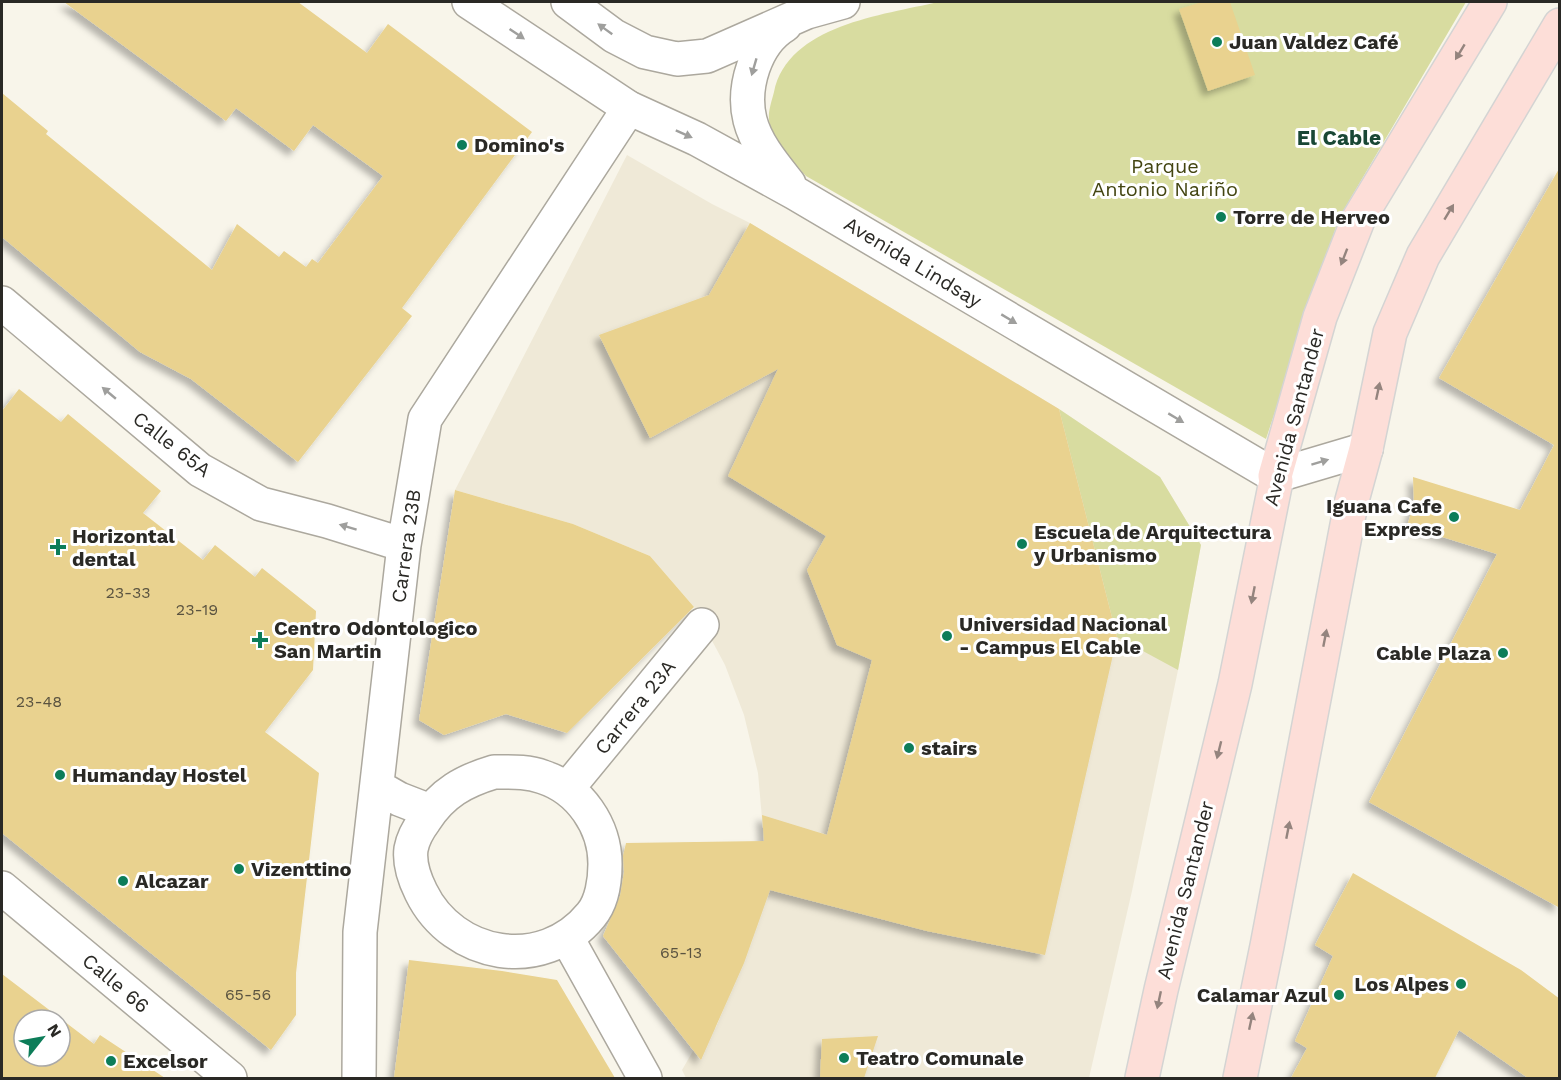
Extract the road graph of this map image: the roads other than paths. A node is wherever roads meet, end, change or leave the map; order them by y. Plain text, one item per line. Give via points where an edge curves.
1 (469, 2) edge
2 (568, 2) edge
3 (843, 2) edge
4 (1490, 2) edge
5 (807, 12) junction
6 (1560, 25) edge
7 (628, 108) junction
8 (795, 193) junction
9 (2, 303) edge
10 (1366, 449) junction
11 (1275, 476) junction
12 (404, 545) junction
13 (702, 625) dead end
14 (378, 788) junction
15 (567, 789) junction
16 (430, 811) junction
17 (415, 881) junction
18 (2, 888) edge
19 (364, 902) junction
20 (567, 938) junction
21 (230, 1078) edge
22 (359, 1078) edge
23 (645, 1078) edge
24 (1142, 1078) edge
25 (1240, 1078) edge

1 -> 7 street, Avenida Lindsay
5 -> 2 street via 707,56 677,59 645,52 614,36
3 - 5 street
4 -> 11 main road, Avenida Santander via 1358,220 1320,317
5 -> 8 street via 778,30 756,58 748,90 750,121 760,146
10 -> 6 main road via 1390,333 1423,256
7 -> 8 street, Avenida Lindsay via 697,139
7 - 12 street, Carrera 23B via 425,419
8 -> 11 street, Avenida Lindsay
12 -> 9 street, Calle 65A via 261,504 200,470
11 -> 10 street
25 -> 10 main road via 1351,504
11 -> 24 main road, Avenida Santander via 1235,684
12 - 14 street, Carrera 23B
13 - 15 street, Carrera 23A
14 - 16 street
14 - 19 street, Carrera 23B
15 - 16 street via 544,777 494,772 470,779 448,792
15 - 20 street via 592,814 605,847 605,882 592,914
16 - 17 street via 411,846 410,864
17 - 19 street
17 - 20 street via 427,906 444,925 490,950 542,948
18 - 21 street, Calle 66
19 - 22 street, Carrera 23B via 360,932
20 - 23 street

